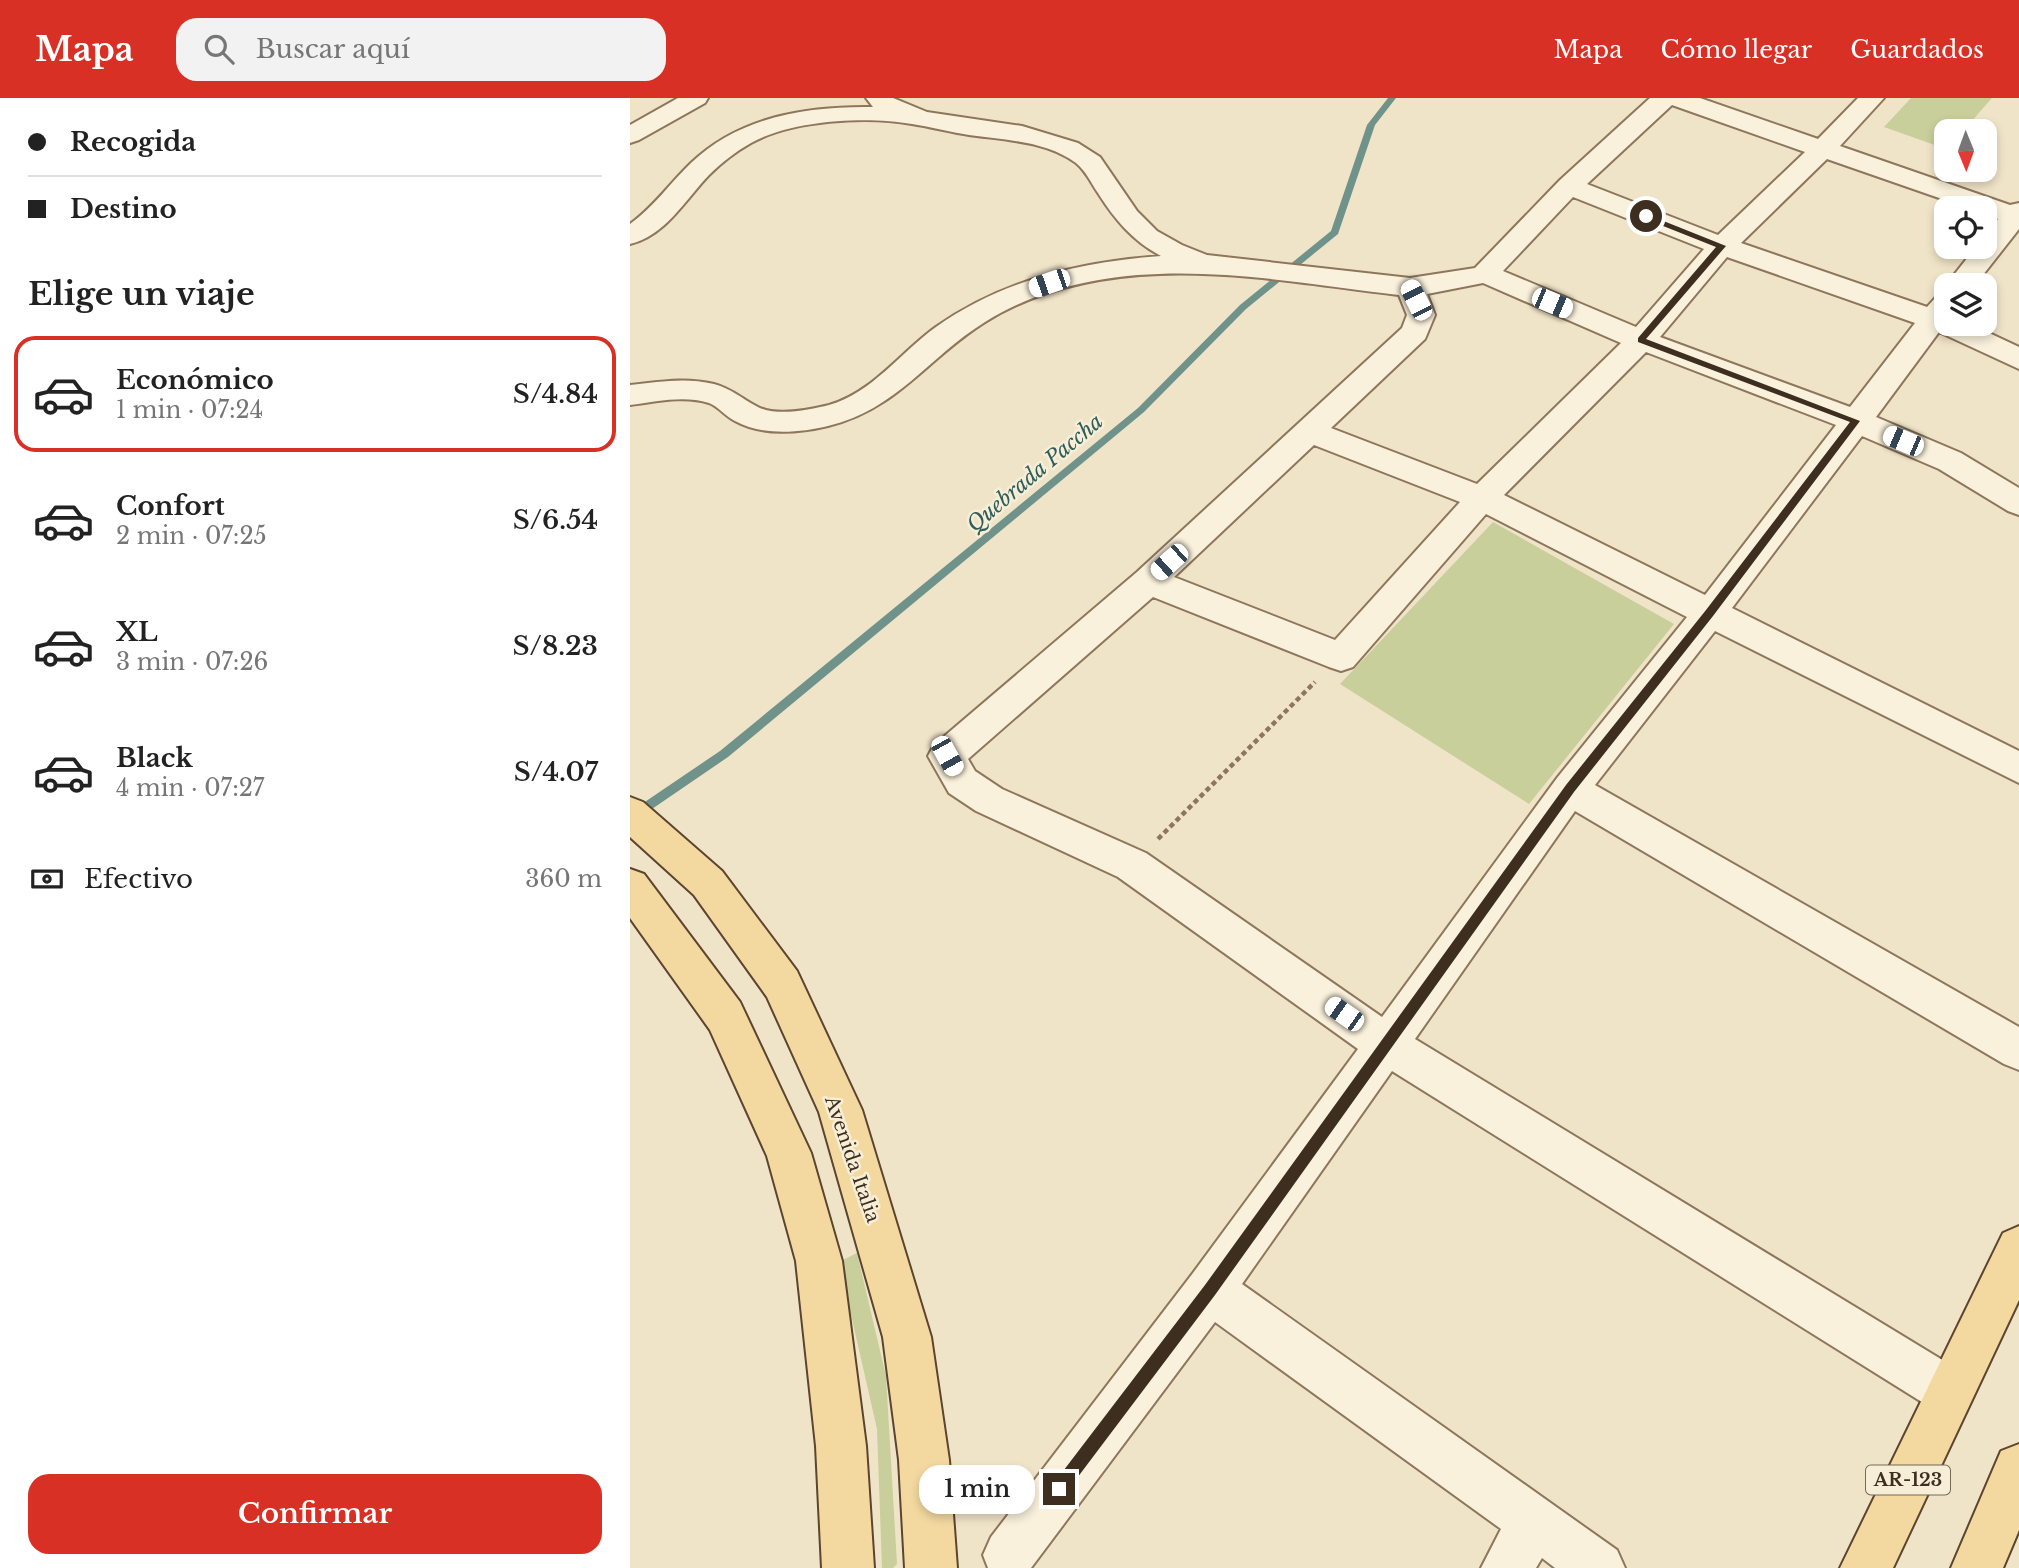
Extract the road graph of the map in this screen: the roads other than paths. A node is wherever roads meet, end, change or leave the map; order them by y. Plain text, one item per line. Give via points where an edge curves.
1 (696, 98) edge
2 (878, 98) edge
3 (1665, 98) edge
4 (1676, 98) edge
5 (1872, 98) edge
6 (914, 117) junction
7 (630, 135) edge
8 (1822, 150) junction
9 (1569, 186) junction
10 (2018, 214) edge
11 (630, 236) edge
12 (1721, 246) junction
13 (1203, 263) junction
14 (1970, 273) edge
15 (1485, 274) junction
16 (1410, 286) junction
17 (1934, 314) edge
18 (1934, 328) edge
19 (1977, 336) edge
20 (1641, 340) junction
21 (2019, 359) edge
22 (630, 395) edge
23 (1856, 421) junction
24 (1311, 432) junction
25 (1482, 498) junction
26 (2019, 503) edge
27 (1149, 581) junction
28 (1710, 613) junction
29 (2019, 768) edge
30 (1570, 789) junction
31 (630, 813) edge
32 (630, 886) edge
33 (1386, 1044) junction
34 (2019, 1050) edge
35 (2019, 1249) edge
36 (1210, 1290) junction
37 (1950, 1392) junction
38 (2019, 1469) edge
39 (1535, 1521) junction
40 (1009, 1555) dead end
41 (848, 1568) edge
42 (931, 1568) edge
43 (1507, 1568) edge
44 (1600, 1568) edge
45 (1866, 1568) edge
46 (1977, 1568) edge

1 - 7 street
2 - 6 street
3 - 9 street
4 - 8 street
5 - 8 street
6 - 11 street via 833,114 750,133 715,155 654,220
6 - 13 street via 1023,134 1086,157 1139,232 1175,254
8 - 10 street
8 - 12 street
9 - 12 street
9 - 15 street
10 - 14 street
12 - 17 street
12 - 20 street
13 - 16 street
13 - 22 street via 1108,268 1013,295 948,333 852,409 818,417 778,421 750,416 721,397 696,390
15 - 16 street
15 - 20 street
16 - 24 street via 1421,315 1415,332
18 - 23 street
19 - 21 street
20 - 23 street
20 - 25 street
23 - 26 street via 1950,461
23 - 28 street
24 - 25 street
24 - 27 street
25 - 27 street via 1340,657
25 - 28 street
27 - 33 street via 947,756 962,782 989,800 1132,865
28 - 29 street
28 - 30 street
30 - 33 street
30 - 34 street
31 - 42 main road, Avenida Italia via 708,884 782,984 840,1110 907,1337 924,1460
32 - 41 main road via 725,1016 789,1153 819,1261 841,1446
33 - 36 street
33 - 37 street
35 - 37 main road, AR-123
36 - 39 street
36 - 40 street
37 - 45 main road, AR-123
38 - 46 main road
39 - 43 street
39 - 44 street

